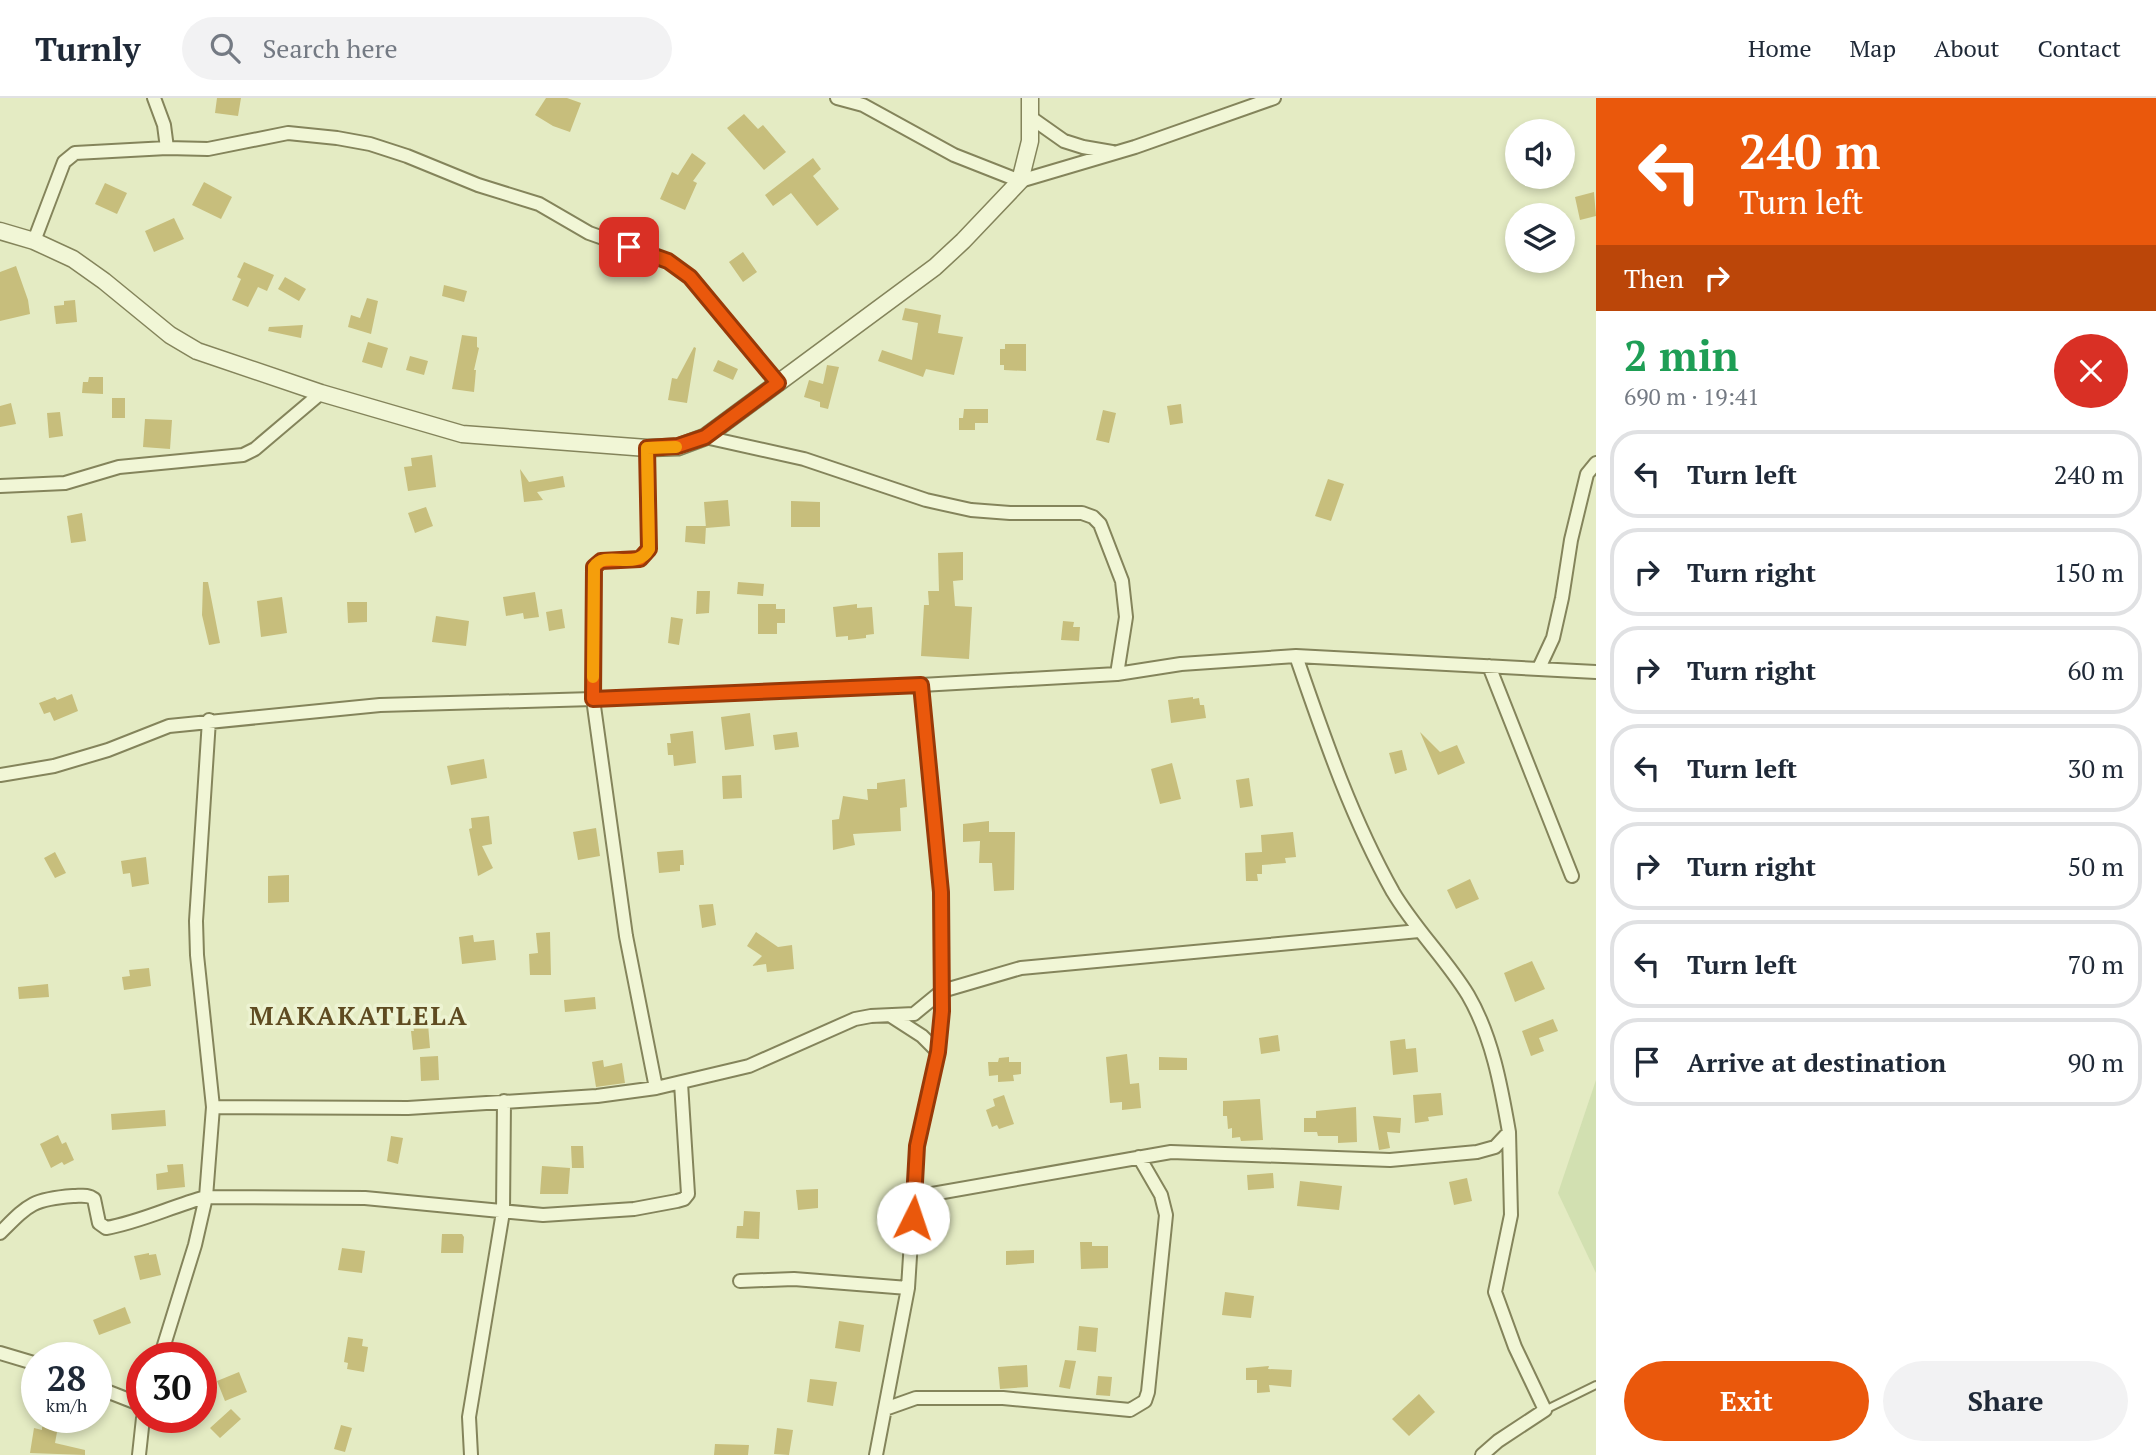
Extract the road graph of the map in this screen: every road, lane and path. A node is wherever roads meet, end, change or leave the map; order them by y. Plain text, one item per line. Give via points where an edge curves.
1 (154, 98) edge
2 (837, 98) edge
3 (1030, 98) edge
4 (1275, 98) edge
5 (1030, 117) junction
6 (167, 148) junction
7 (1115, 152) junction
8 (1020, 181) junction
9 (0, 231) edge
10 (33, 241) junction
11 (778, 383) junction
12 (321, 393) junction
13 (705, 437) junction
14 (647, 448) junction
15 (1596, 463) edge
16 (0, 486) edge
17 (1296, 656) junction
18 (1489, 666) junction
19 (1539, 668) junction
20 (1596, 672) edge
21 (1117, 674) junction
22 (921, 685) junction
23 (593, 699) junction
24 (209, 720) junction
25 (0, 775) edge
26 (1572, 876) dead end
27 (1419, 931) junction
28 (942, 991) junction
29 (891, 1016) junction
30 (938, 1052) junction
31 (681, 1083) junction
32 (656, 1088) junction
33 (504, 1101) junction
34 (213, 1107) junction
35 (1509, 1132) junction
36 (1139, 1157) junction
37 (206, 1197) junction
38 (915, 1197) junction
39 (503, 1212) junction
40 (0, 1233) edge
41 (740, 1281) dead end
42 (908, 1288) junction
43 (165, 1342) edge
44 (0, 1353) edge
45 (21, 1359) edge
46 (1596, 1385) edge
47 (885, 1409) junction
48 (1545, 1410) junction
49 (141, 1433) edge
50 (139, 1455) edge
51 (471, 1455) edge
52 (876, 1455) edge
53 (1482, 1455) edge

1 - 6 street
2 - 8 street via 863,105 954,155
3 - 5 street
4 - 7 street
5 - 7 street via 1064,141
5 - 8 street via 1030,141
6 - 10 street via 75,153 64,162
6 - 11 street via 208,149 288,134 337,138 407,156 539,204 589,233 682,270
7 - 8 street
8 - 11 street via 935,267
9 - 10 street
10 - 12 street via 73,259 197,351
11 - 13 street
12 - 14 street via 462,435
12 - 16 street via 243,455 119,467 65,483
13 - 14 street via 678,446
13 - 21 street via 804,459 926,500 971,510 1093,517 1122,581 1126,617
14 - 23 street via 649,549 640,559 601,561 594,567
15 - 19 street via 1587,474 1553,638
17 - 18 street
17 - 21 street via 1181,664
17 - 27 street via 1339,781 1394,892
18 - 19 street
18 - 26 street
19 - 20 street
21 - 22 street
22 - 23 street
22 - 28 street via 941,892
23 - 24 street via 380,705
23 - 32 street via 626,936
24 - 25 street via 169,726 54,766
24 - 34 street via 196,921
27 - 28 street via 1021,968
27 - 35 street via 1468,995 1485,1032
28 - 29 street via 914,1014
28 - 30 street
29 - 30 street
29 - 31 street via 855,1019 748,1066
30 - 38 street via 917,1146
31 - 32 street
31 - 39 street via 688,1189 684,1199 595,1212
32 - 33 street
33 - 34 street via 368,1110
33 - 39 street
34 - 37 street
35 - 36 street via 1494,1147 1477,1152 1390,1160 1185,1152
35 - 48 street via 1511,1215 1495,1292
36 - 38 street
36 - 47 street via 1161,1195 1166,1215 1145,1401 1130,1410 1003,1398 916,1398
37 - 39 street via 365,1198
37 - 40 street via 106,1228 99,1223 91,1196 49,1198 28,1206
37 - 43 street
38 - 42 street
39 - 51 street via 469,1417
41 - 42 street via 794,1279
42 - 47 street
44 - 45 street
46 - 48 lane
47 - 52 street
48 - 53 street
49 - 50 street

